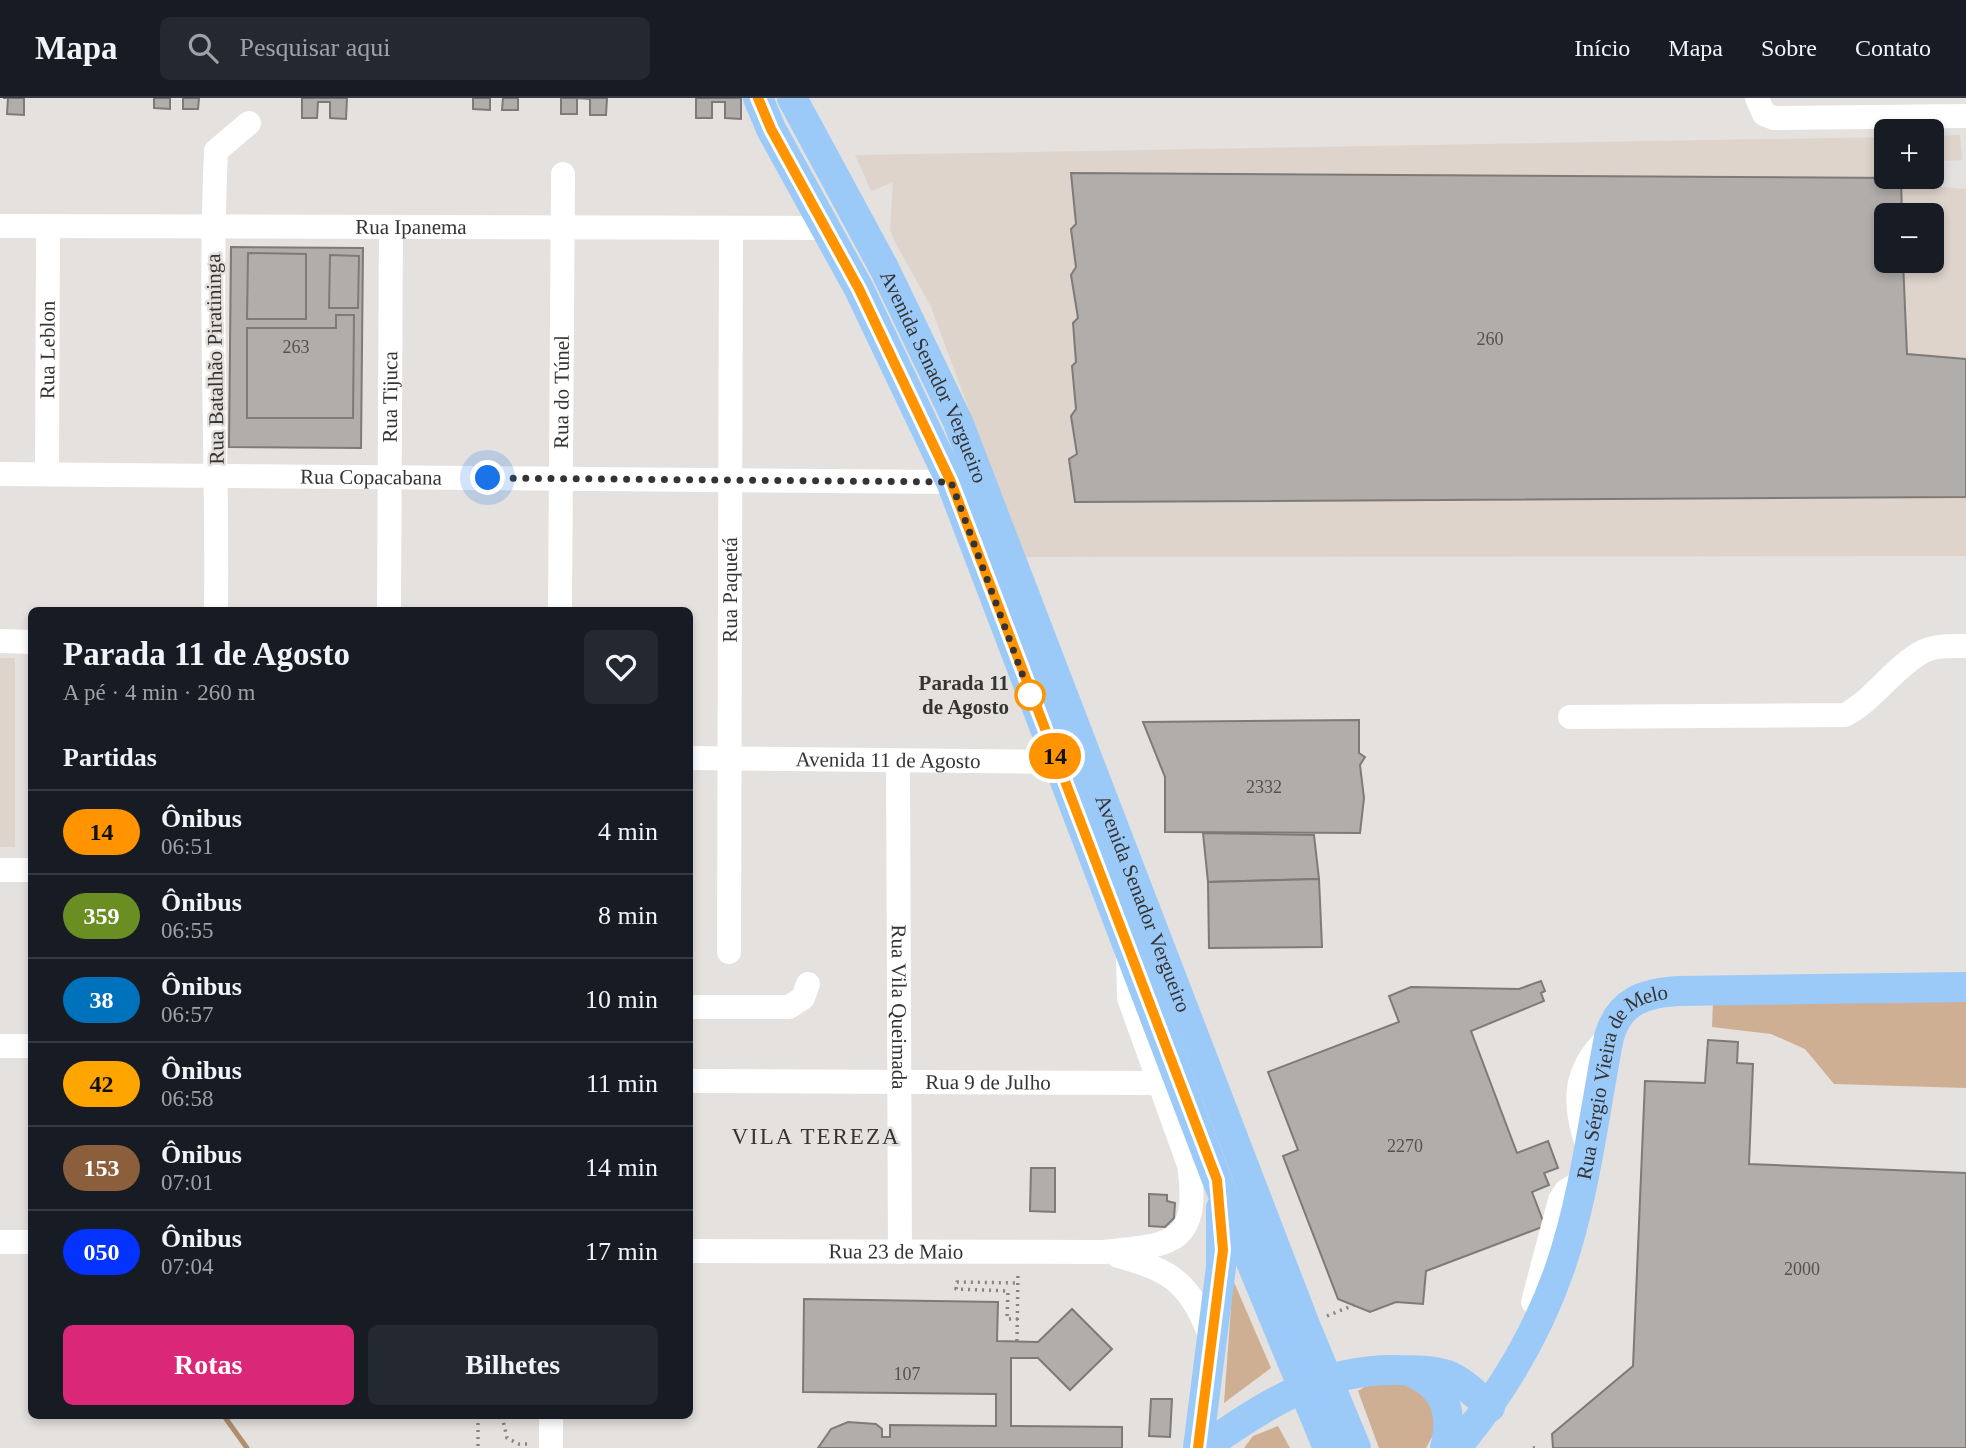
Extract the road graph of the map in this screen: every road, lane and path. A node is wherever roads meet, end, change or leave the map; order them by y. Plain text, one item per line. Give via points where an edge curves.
1 (792, 98) edge
2 (1757, 98) edge
3 (760, 99) edge
4 (1966, 117) edge
5 (249, 123) dead end
6 (563, 174) dead end
7 (0, 226) edge
8 (48, 226) junction
9 (213, 226) junction
10 (391, 227) junction
11 (563, 227) junction
12 (731, 228) junction
13 (823, 228) junction
14 (0, 474) edge
15 (47, 474) junction
16 (218, 475) junction
17 (391, 477) junction
18 (561, 478) junction
19 (732, 480) junction
20 (951, 482) junction
21 (216, 607) edge
22 (389, 607) edge
23 (560, 607) edge
24 (0, 641) edge
25 (28, 642) edge
26 (1966, 646) edge
27 (1570, 717) dead end
28 (1070, 757) junction
29 (693, 758) edge
30 (729, 759) junction
31 (898, 762) junction
32 (0, 870) edge
33 (28, 870) edge
34 (1128, 945) junction
35 (729, 952) dead end
36 (808, 984) dead end
37 (1966, 987) edge
38 (693, 1007) edge
39 (0, 1046) edge
40 (28, 1046) edge
41 (693, 1081) edge
42 (901, 1083) junction
43 (1160, 1083) junction
44 (1217, 1180) junction
45 (0, 1242) edge
46 (28, 1242) edge
47 (693, 1251) edge
48 (900, 1252) junction
49 (1104, 1252) junction
50 (1018, 1283) dead end
51 (1018, 1293) dead end
52 (1354, 1305) dead end
53 (1018, 1320) junction
54 (1305, 1325) junction
55 (1211, 1338) junction
56 (1017, 1341) dead end
57 (1406, 1370) junction
58 (1315, 1383) junction
59 (1490, 1407) junction
60 (478, 1419) edge
61 (503, 1419) edge
62 (551, 1419) edge
63 (551, 1446) edge
64 (478, 1448) edge
65 (1198, 1448) edge
66 (1203, 1448) edge
67 (1328, 1448) edge
68 (1356, 1448) edge
69 (1445, 1448) edge
70 (1456, 1448) edge

1 - 28 main road, Avenida Senador Vergueiro via 884,268 958,422
2 - 4 street via 1764,114 1774,118
3 - 13 main road, Avenida Senador Vergueiro
5 - 9 street, Rua Batalhão Piratininga via 216,151
6 - 11 street, Rua do Túnel
7 - 8 street, Rua Ipanema
8 - 9 street, Rua Ipanema
8 - 15 street, Rua Leblon
9 - 10 street, Rua Ipanema
9 - 16 street, Rua Batalhão Piratininga
10 - 11 street, Rua Ipanema
10 - 17 street, Rua Tijuca
11 - 12 street, Rua Ipanema
11 - 18 street, Rua do Túnel
12 - 13 street, Rua Ipanema
12 - 19 street, Rua Paquetá
13 - 20 main road, Avenida Senador Vergueiro via 865,301
14 - 15 street, Rua Copacabana
15 - 16 street, Rua Copacabana
16 - 17 street, Rua Copacabana
16 - 21 street, Rua Batalhão Piratininga
17 - 18 street, Rua Copacabana
17 - 22 street, Rua Tijuca
18 - 19 street, Rua Copacabana
18 - 23 street, Rua do Túnel
19 - 20 street, Rua Copacabana
19 - 30 street, Rua Paquetá
20 - 28 main road, Avenida Senador Vergueiro
24 - 25 street
26 - 27 street via 1923,651 1863,705 1845,715
28 - 31 street, Avenida 11 de Agosto
28 - 34 main road, Avenida Senador Vergueiro
28 - 54 main road, Avenida Senador Vergueiro
29 - 30 street, Avenida 11 de Agosto
30 - 31 street, Avenida 11 de Agosto
30 - 35 street, Rua Paquetá
31 - 42 street, Rua Vila Queimada
32 - 33 street
34 - 43 street via 1129,998
34 - 44 main road, Avenida Senador Vergueiro
36 - 38 street via 803,998 789,1007
37 - 59 main road, Rua Sérgio Vieira de Melo via 1660,992 1625,1006 1609,1037 1560,1268 1513,1371
39 - 40 street
41 - 42 street, Rua 9 de Julho
42 - 43 street, Rua 9 de Julho
42 - 48 street, Rua Vila Queimada
43 - 49 street, Rua 23 de Maio via 1191,1174 1189,1213 1180,1233 1162,1245
44 - 55 main road via 1223,1250
44 - 58 main road, Avenida Senador Vergueiro
45 - 46 street
47 - 48 street, Rua 23 de Maio
48 - 49 street, Rua 23 de Maio
49 - 55 street, Rua 23 de Maio via 1150,1265 1179,1280 1195,1301
50 - 53 path via 957,1282 956,1289 1008,1291 1007,1319
51 - 53 path
52 - 54 path
53 - 56 path
54 - 58 main road, Avenida Senador Vergueiro
55 - 65 main road
57 - 58 main road via 1357,1372
57 - 59 main road via 1445,1374
57 - 69 main road via 1430,1382 1444,1398 1449,1421
58 - 66 main road via 1250,1415
58 - 67 main road, Avenida Senador Vergueiro
58 - 68 main road, Avenida Senador Vergueiro
59 - 70 main road, Rua Sérgio Vieira de Melo
60 - 64 path
61 - 63 path via 507,1438 519,1444
62 - 63 street

